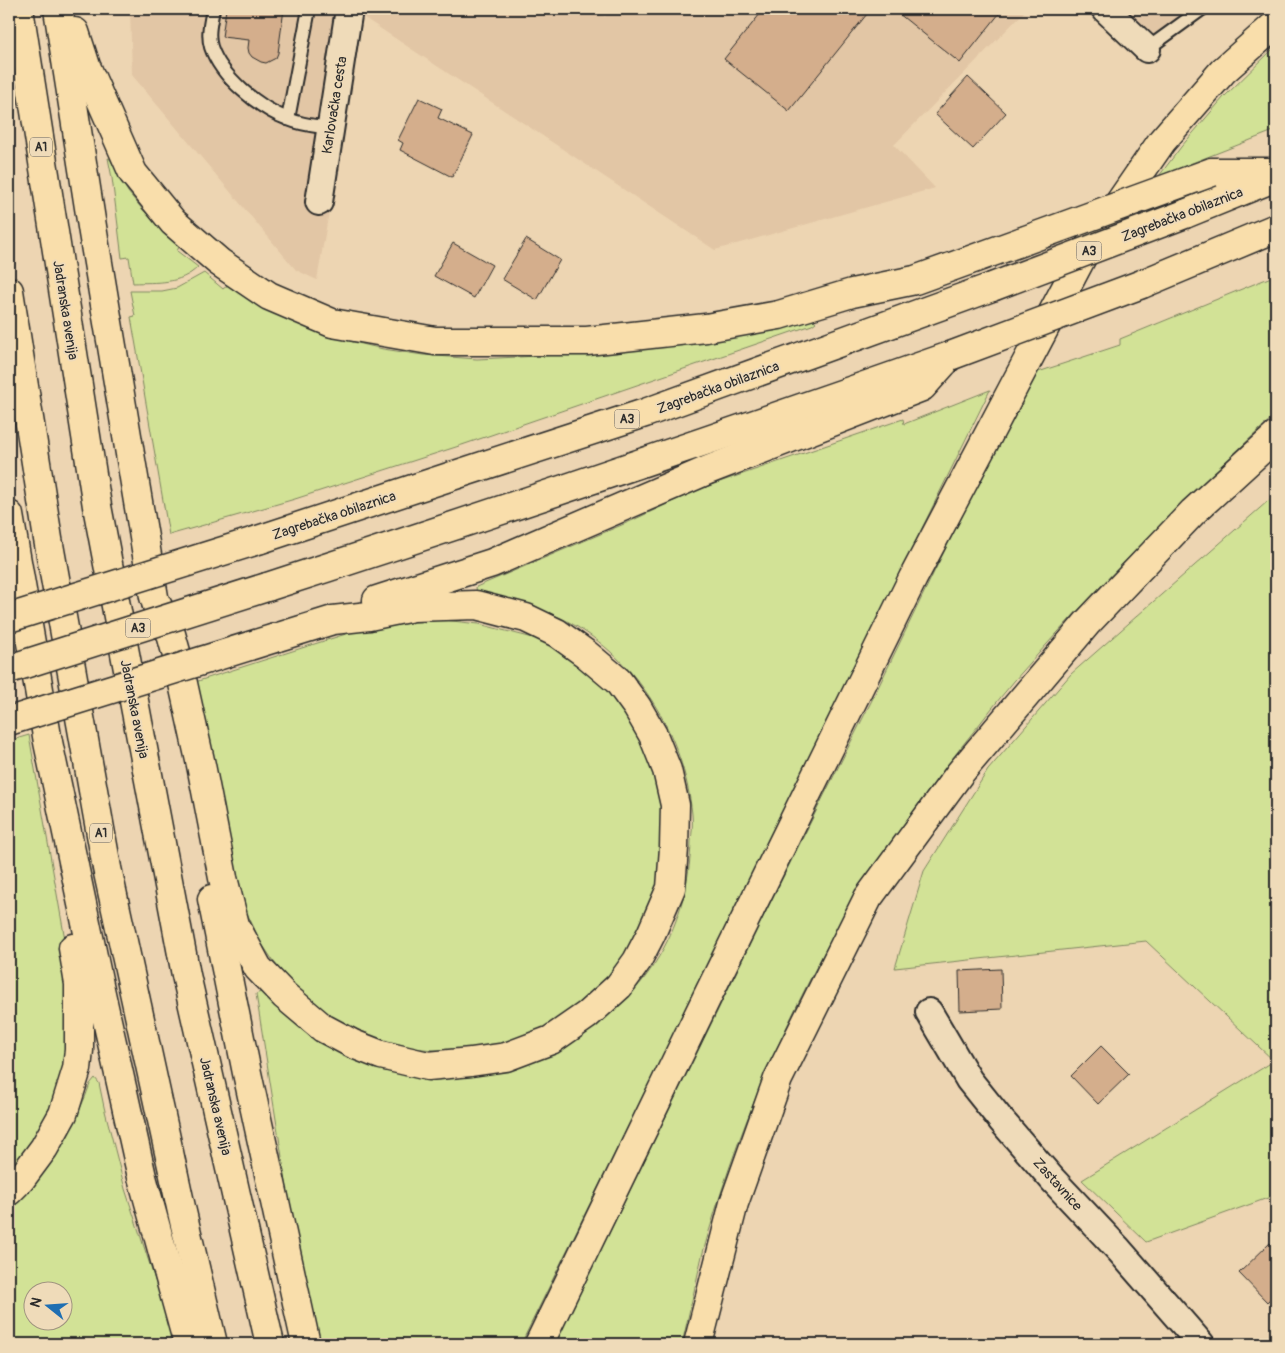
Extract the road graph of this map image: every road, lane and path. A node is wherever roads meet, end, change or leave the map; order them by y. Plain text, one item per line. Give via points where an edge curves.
1 (19, 9) edge
2 (58, 9) edge
3 (68, 9) edge
4 (213, 9) edge
5 (309, 9) edge
6 (349, 9) edge
7 (1105, 9) edge
8 (1202, 9) edge
9 (1276, 24) edge
10 (1147, 49) joint
11 (288, 119) junction
12 (330, 128) junction
13 (1276, 172) edge
14 (1276, 177) edge
15 (319, 202) dead end
16 (1276, 228) edge
17 (10, 301) edge
18 (950, 356) junction
19 (1276, 436) edge
20 (9, 516) edge
21 (156, 603) junction
22 (9, 618) edge
23 (333, 620) junction
24 (9, 669) edge
25 (9, 720) edge
26 (48, 742) junction
27 (930, 1012) dead end
28 (9, 1191) edge
29 (188, 1344) edge
30 (213, 1344) edge
31 (270, 1344) edge
32 (306, 1344) edge
33 (539, 1344) edge
34 (698, 1344) edge
35 (1201, 1344) edge

1 - 31 highway, Jadranska avenija / A1 via 97,506 186,975
2 - 21 highway via 102,292
3 - 13 highway, bridge via 86,66 133,172 173,222 269,296 332,323 435,342 587,341 706,328 779,315 852,293 915,280 1212,172
4 - 11 lane via 210,46 224,72 253,98
5 - 11 lane
6 - 12 street, Karlovačka cesta
7 - 10 street
8 - 10 lane
9 - 33 highway via 1223,71 1162,141 1082,257 913,578
11 - 12 lane
12 - 15 street, Karlovačka cesta
14 - 22 highway, Zagrebačka obilaznica / A3, bridge via 992,287 645,413
16 - 18 highway, A3, bridge via 1142,284
17 - 30 highway, A1 via 48,538 107,868
18 - 23 highway via 922,387 708,470 492,563 359,606
18 - 24 highway, A3, bridge via 459,525
19 - 34 highway via 1193,512 1088,622 960,773 868,898 778,1078 734,1203
20 - 26 highway
21 - 23 highway via 169,627 176,652 235,925 258,968 323,1028 353,1044 428,1066 506,1057 551,1040 588,1015 619,986 641,955 670,888 675,805 654,735 618,681 557,633 526,618 476,605 413,607
21 - 32 highway via 245,1064
23 - 25 highway, bridge
26 - 28 highway via 43,789 80,984 79,1050 63,1114 44,1148
26 - 29 highway via 142,1177
27 - 35 street, Zastavnice via 969,1080 1001,1120

